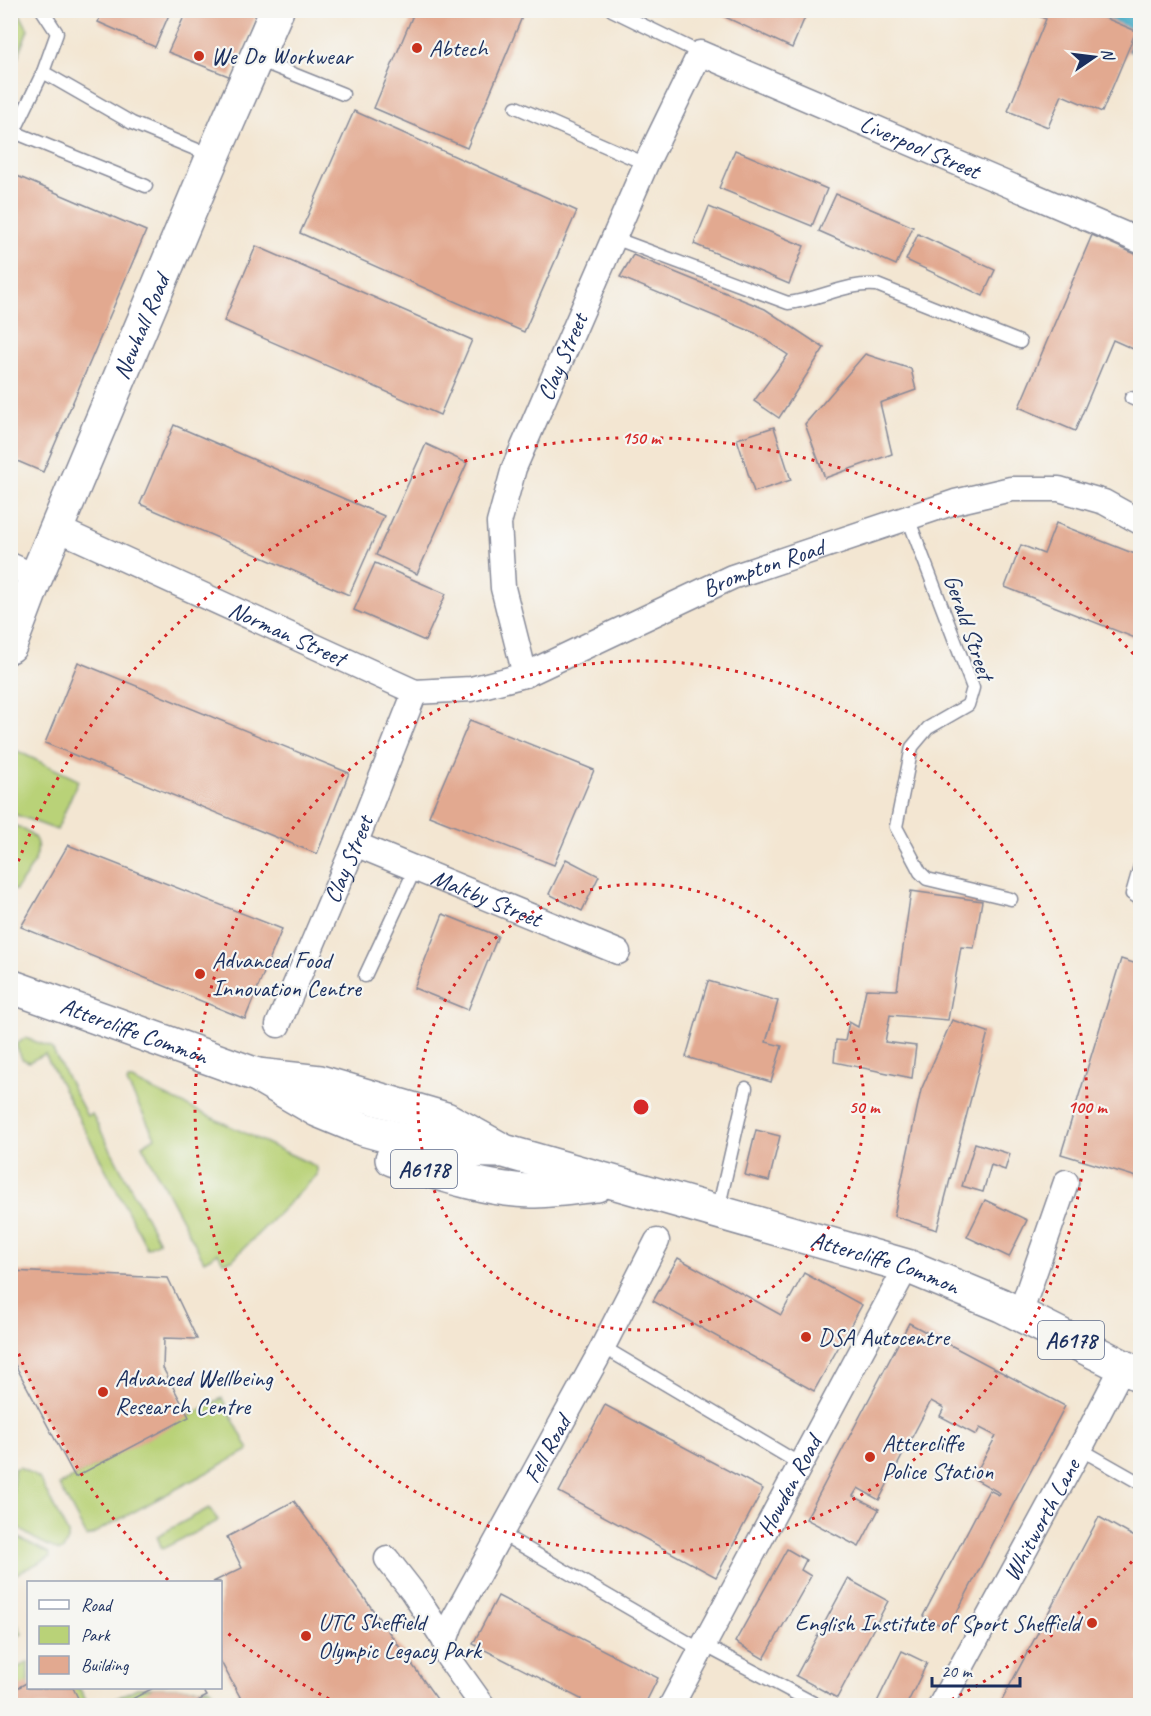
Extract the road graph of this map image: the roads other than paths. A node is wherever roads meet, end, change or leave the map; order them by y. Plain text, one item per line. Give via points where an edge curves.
1 (42, 10) edge
2 (277, 10) edge
3 (612, 10) edge
4 (700, 53) junction
5 (256, 59) junction
6 (43, 72) junction
7 (343, 94) dead end
8 (516, 107) dead end
9 (213, 156) junction
10 (646, 164) junction
11 (146, 186) dead end
12 (614, 238) junction
13 (1140, 241) edge
14 (1020, 342) dead end
15 (908, 518) junction
16 (1140, 522) edge
17 (56, 528) junction
18 (23, 571) edge
19 (10, 646) edge
20 (525, 675) junction
21 (415, 692) junction
22 (355, 844) junction
23 (1140, 866) edge
24 (416, 869) junction
25 (1011, 899) dead end
26 (1140, 899) edge
27 (618, 952) dead end
28 (365, 976) dead end
29 (10, 986) edge
30 (278, 1025) dead end
31 (257, 1076) junction
32 (746, 1088) dead end
33 (1066, 1182) dead end
34 (617, 1184) junction
35 (718, 1213) junction
36 (657, 1241) dead end
37 (907, 1266) junction
38 (1020, 1314) junction
39 (603, 1347) junction
40 (1132, 1370) edge
41 (1080, 1449) junction
42 (800, 1464) junction
43 (1140, 1483) edge
44 (500, 1533) junction
45 (387, 1559) dead end
46 (703, 1648) junction
47 (446, 1649) junction
48 (483, 1706) edge
49 (671, 1706) edge
50 (819, 1706) edge
51 (940, 1706) edge

1 - 6 lane via 57,33
2 - 5 main road, Newhall Road
3 - 4 lane
4 - 10 street, Clay Street
4 - 13 street, Liverpool Street
5 - 7 lane
5 - 9 main road, Newhall Road
6 - 9 lane via 132,123
6 - 11 lane via 14,132
8 - 10 lane
9 - 17 main road, Newhall Road
10 - 12 street, Clay Street
12 - 14 lane via 788,303 804,302 861,284 877,285
12 - 20 street, Clay Street via 514,468 499,523 502,588
15 - 16 street, Brompton Road via 1011,489 1059,489 1104,502
15 - 20 street, Brompton Road via 732,577
15 - 25 lane, Gerald Street via 973,688 968,705 928,728 912,747 897,830 927,879
17 - 18 main road, Newhall Road
17 - 21 street, Norman Street
18 - 19 main road, Newhall Road
20 - 21 street, Norman Street via 471,689
21 - 22 street, Clay Street
22 - 24 street, Maltby Street
22 - 30 street, Clay Street
23 - 26 lane via 1132,894
24 - 27 street, Maltby Street
24 - 28 lane
29 - 31 main road, Attercliffe Common / A6178
31 - 34 main road, Attercliffe Common / A6178 via 316,1110 363,1129 439,1150 504,1151
31 - 34 main road, Attercliffe Common / A6178 via 308,1126 434,1173 532,1191
32 - 35 lane
33 - 38 street
34 - 35 main road, Attercliffe Common / A6178
35 - 37 main road, Attercliffe Common / A6178
36 - 39 street, Fell Road
37 - 38 main road, Attercliffe Common / A6178
37 - 42 street, Howden Road
38 - 40 main road, Attercliffe Common / A6178
39 - 42 lane
39 - 44 street, Fell Road
40 - 41 street, Whitworth Lane
41 - 43 lane
41 - 51 street, Whitworth Lane
42 - 46 street, Howden Road
44 - 46 lane
44 - 47 street, Fell Road via 451,1624
45 - 47 street via 412,1591
46 - 49 street, Howden Road
46 - 50 lane
47 - 48 street

